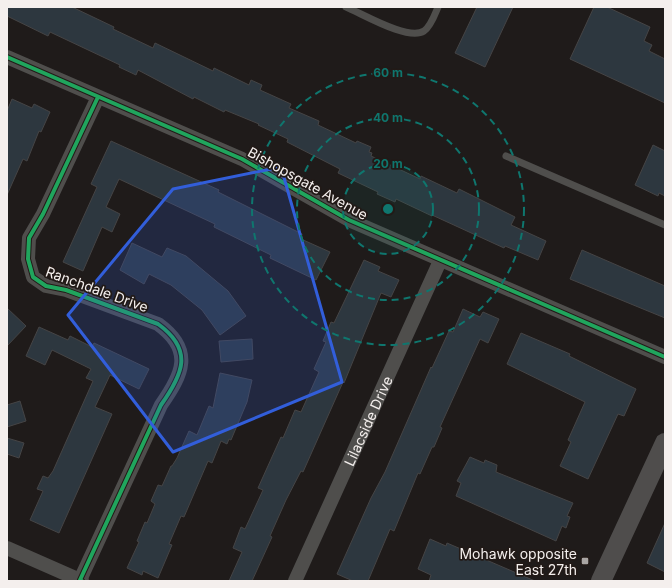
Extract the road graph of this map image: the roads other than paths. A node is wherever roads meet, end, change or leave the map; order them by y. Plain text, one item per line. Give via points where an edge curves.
1 (346, 7) edge
2 (438, 7) edge
3 (7, 57) edge
4 (98, 97) junction
5 (506, 156) dead end
6 (665, 225) edge
7 (440, 261) junction
8 (665, 357) edge
9 (665, 443) edge
10 (7, 548) edge
11 (81, 580) edge
12 (294, 581) edge
13 (601, 581) edge

1 - 2 lane via 409,33 424,31
3 - 4 street, Bishopsgate Avenue
4 - 7 street, Bishopsgate Avenue via 242,159 349,220
4 - 11 street, Ranchdale Drive via 43,214 29,238 28,259 33,277 46,286 66,290 158,324 170,332 180,349 182,365 176,383 161,405
5 - 6 lane
7 - 8 street, Bishopsgate Avenue
7 - 12 street, Lilacside Drive
9 - 13 main road
10 - 11 street

